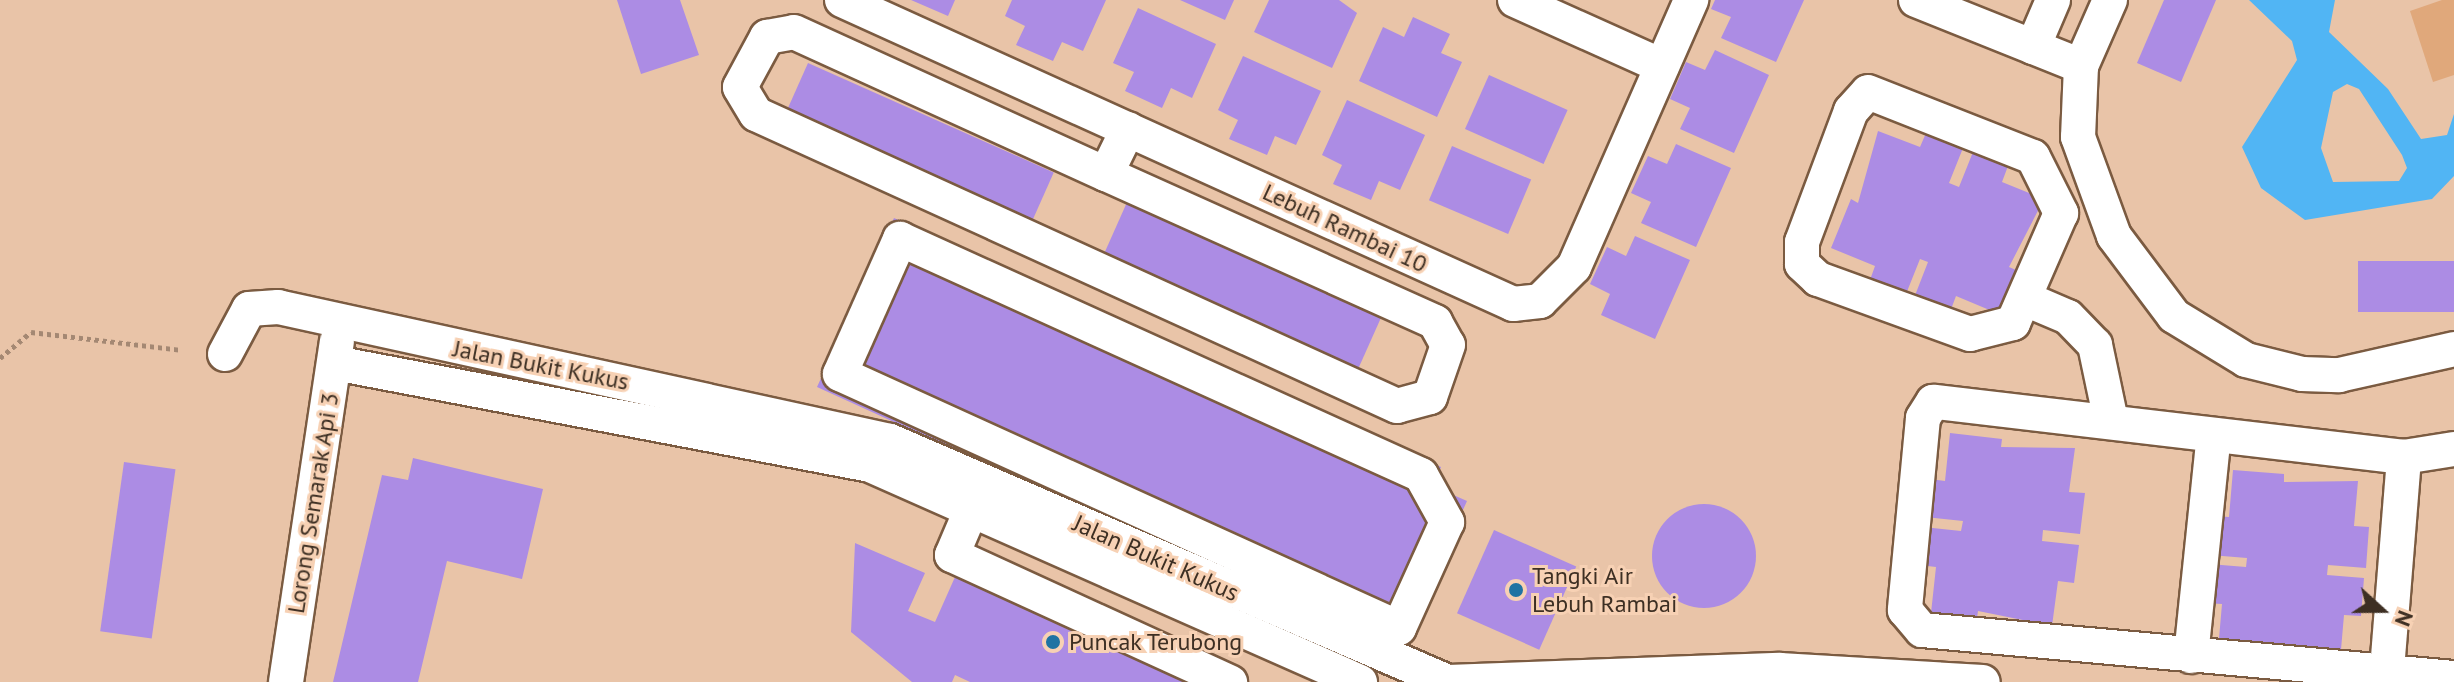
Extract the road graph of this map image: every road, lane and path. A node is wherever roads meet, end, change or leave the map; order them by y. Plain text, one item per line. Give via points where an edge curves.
1 (842, 0) edge
2 (1691, 0) edge
3 (1916, 0) edge
4 (2053, 0) edge
5 (2110, 0) edge
6 (1526, 2) edge
7 (2033, 47) junction
8 (1662, 66) junction
9 (2081, 66) junction
10 (1128, 129) junction
11 (1106, 174) junction
12 (2028, 300) junction
13 (339, 324) junction
14 (2454, 349) edge
15 (181, 350) dead end
16 (225, 354) dead end
17 (0, 358) edge
18 (335, 363) junction
19 (2111, 421) junction
20 (2214, 435) junction
21 (2454, 449) edge
22 (2404, 457) junction
23 (1073, 480) junction
24 (978, 495) junction
25 (1058, 516) junction
26 (2191, 656) junction
27 (2386, 678) edge
28 (2454, 678) edge
29 (286, 682) edge
30 (1230, 682) edge
31 (1360, 682) edge
32 (1983, 682) edge

1 - 10 street, Lebuh Rambai 10
2 - 8 street, Lebuh Rambai 10
3 - 7 street
4 - 7 street
5 - 9 street
6 - 8 street
7 - 9 street
8 - 10 street, Lebuh Rambai 10 via 1574,267 1540,301 1513,304
9 - 14 street via 2078,137 2090,185 2139,279 2206,340 2302,374 2339,375
10 - 11 street
11 - 11 street via 1435,322 1448,345 1430,397 1397,406 756,114 740,87 767,37 794,32
12 - 12 street via 2013,323 1970,334 1809,273 1802,242 1858,98 1883,92 2033,157 2061,213
12 - 19 street via 2068,317 2095,345
13 - 16 street, Jalan Bukit Kukus via 278,307 249,309
13 - 18 street, Lorong Semarak Api 3
13 - 24 street, Jalan Bukit Kukus via 798,417 890,441
15 - 17 path via 31,332
18 - 24 street, Jalan Bukit Kukus via 870,465
18 - 29 street, Lorong Semarak Api 3
19 - 20 street
19 - 26 street via 1943,401 1926,409 1907,619 1922,630
20 - 22 street
20 - 26 street
21 - 22 street
22 - 27 street
23 - 23 street via 840,374 900,239 1421,475 1447,522 1399,628
23 - 25 street
24 - 25 street, Jalan Bukit Kukus
24 - 30 street via 952,555
24 - 31 street, Jalan Bukit Kukus
25 - 32 street, Jalan Bukit Kukus via 1448,682 1780,670
26 - 27 street
27 - 28 street

